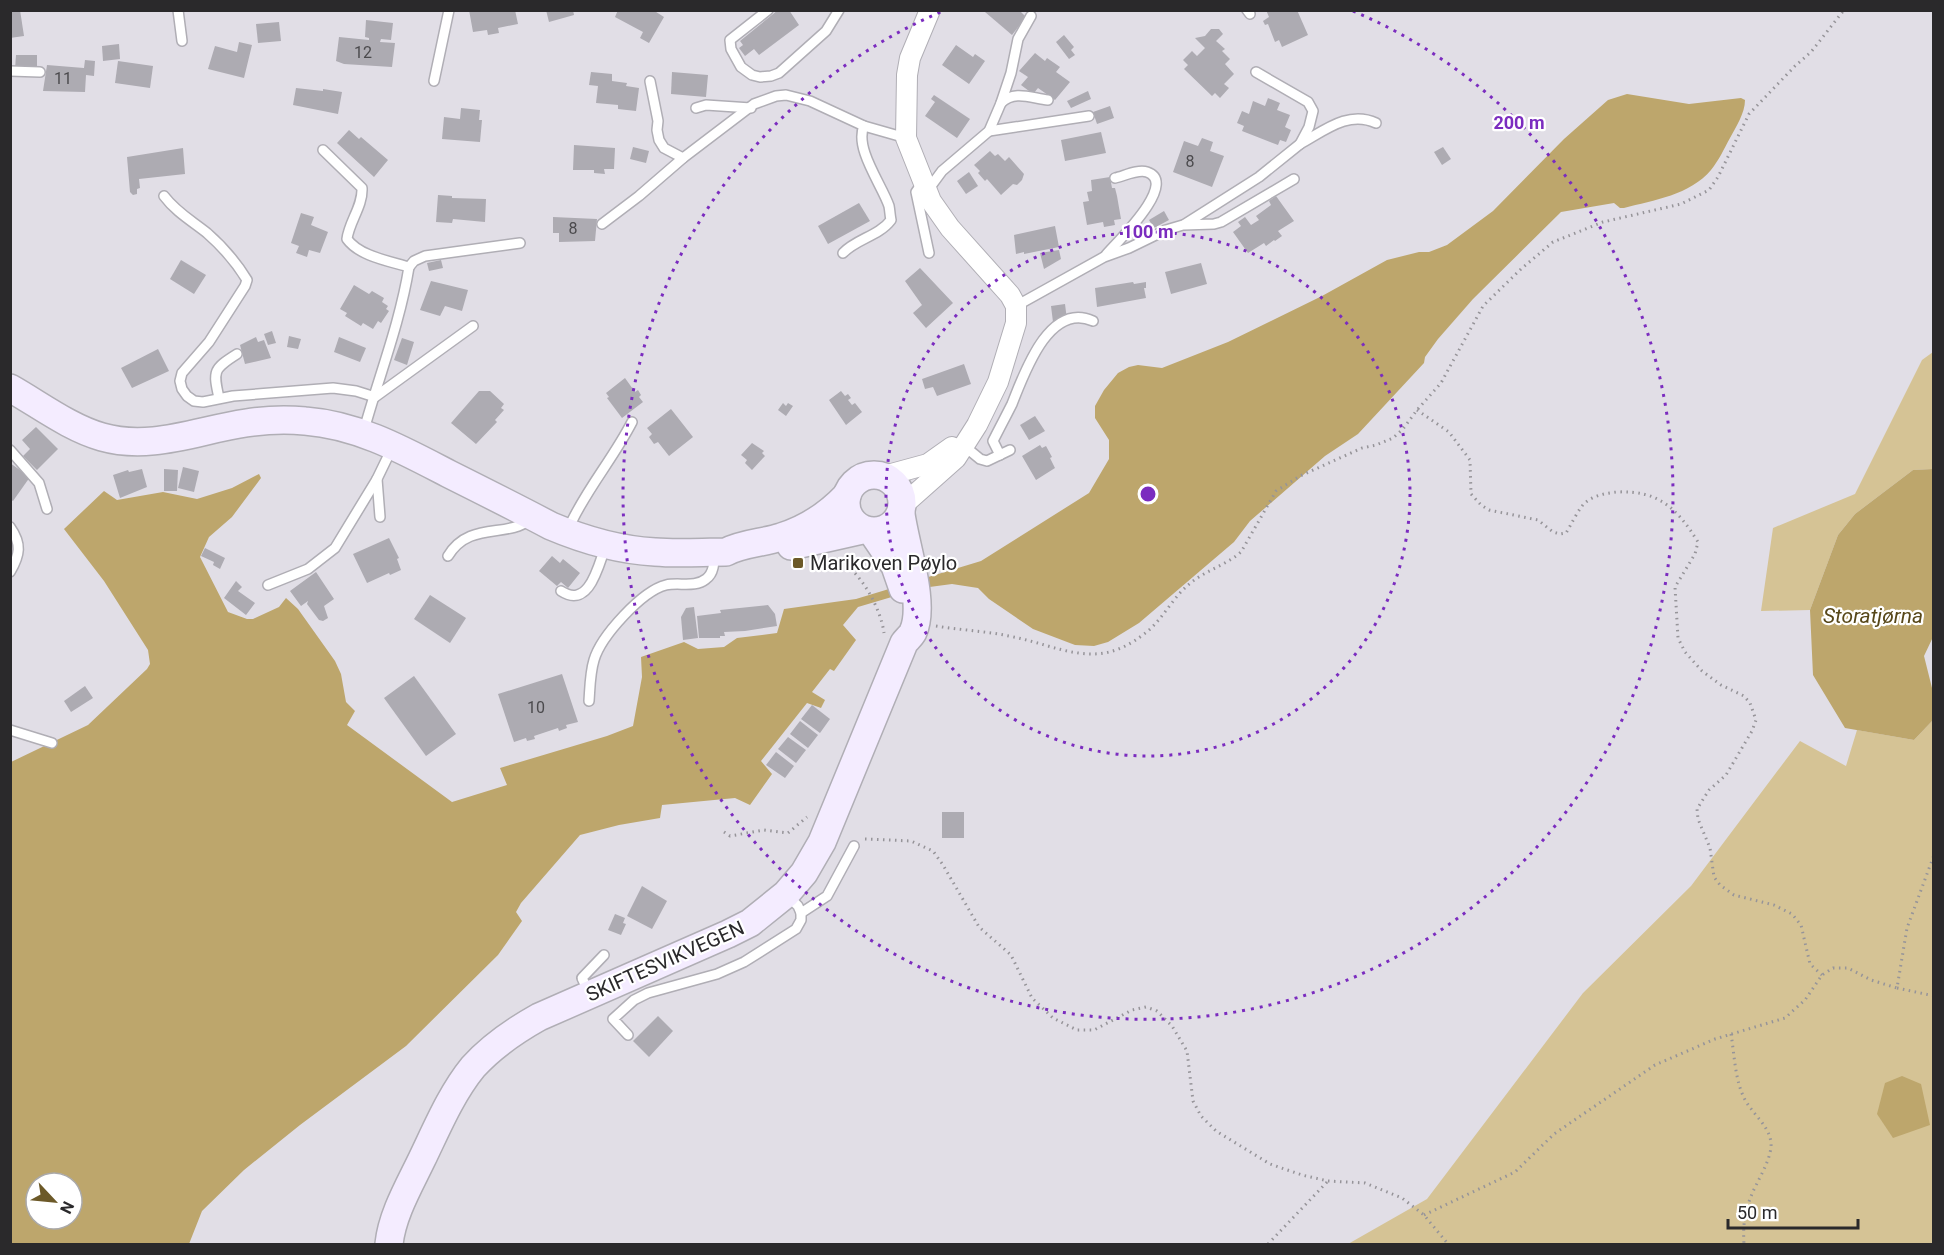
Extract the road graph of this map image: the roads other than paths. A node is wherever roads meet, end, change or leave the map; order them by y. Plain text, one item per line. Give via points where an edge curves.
1 (178, 10) edge
2 (449, 10) edge
3 (768, 10) edge
4 (839, 10) edge
5 (930, 10) edge
6 (1031, 16) dead end
7 (182, 41) dead end
8 (10, 71) edge
9 (40, 72) dead end
10 (1256, 72) dead end
11 (434, 81) dead end
12 (650, 81) dead end
13 (1048, 100) dead end
14 (1001, 103) junction
15 (696, 108) dead end
16 (751, 108) junction
17 (1089, 116) dead end
18 (1376, 123) dead end
19 (864, 126) junction
20 (989, 131) junction
21 (906, 138) junction
22 (1300, 144) junction
23 (323, 150) dead end
24 (683, 158) junction
25 (1115, 178) dead end
26 (1294, 179) dead end
27 (925, 187) junction
28 (164, 196) dead end
29 (602, 224) dead end
30 (1183, 225) junction
31 (520, 243) dead end
32 (843, 252) dead end
33 (929, 253) dead end
34 (1104, 257) junction
35 (408, 267) junction
36 (1016, 306) junction
37 (1093, 321) dead end
38 (473, 326) dead end
39 (237, 354) dead end
40 (10, 388) edge
41 (375, 397) junction
42 (219, 398) junction
43 (632, 422) dead end
44 (363, 432) junction
45 (963, 444) junction
46 (394, 446) junction
47 (10, 450) edge
48 (1010, 450) dead end
49 (1000, 455) junction
50 (884, 476) junction
51 (377, 479) junction
52 (847, 495) junction
53 (47, 508) dead end
54 (380, 517) dead end
55 (534, 517) junction
56 (572, 521) dead end
57 (10, 527) edge
58 (887, 527) junction
59 (606, 545) junction
60 (720, 552) junction
61 (448, 556) dead end
62 (10, 572) edge
63 (268, 585) dead end
64 (561, 591) dead end
65 (589, 701) dead end
66 (10, 730) edge
67 (52, 743) dead end
68 (854, 846) road end
69 (794, 904) junction
70 (604, 955) dead end
71 (590, 995) junction
72 (628, 1035) dead end
73 (389, 1245) edge

1 - 7 lane
2 - 11 lane
3 - 4 lane via 730,40 735,60 760,77 779,73 826,31
5 - 21 street via 910,58
6 - 14 lane via 1018,39
8 - 9 lane
10 - 22 lane via 1308,102 1313,111
12 - 24 lane via 659,140 664,148
13 - 14 lane via 1011,95
14 - 20 lane
15 - 16 lane
16 - 19 lane via 786,95 810,101
16 - 24 lane
17 - 20 lane
18 - 22 lane via 1351,118
19 - 21 lane
19 - 32 lane via 866,158 889,206 891,220
20 - 27 lane
21 - 27 street
22 - 30 lane via 1258,177
23 - 35 lane via 362,188 348,231 347,239 352,246
24 - 29 lane
25 - 34 lane via 1148,172 1155,188 1145,212
26 - 30 lane via 1221,222
27 - 33 lane via 916,192
27 - 36 street via 950,228 995,276
28 - 42 lane via 221,246 246,280 180,381 182,390 194,401
30 - 34 lane
31 - 35 lane via 425,256
34 - 36 lane
35 - 41 lane via 403,299
36 - 45 street via 1016,322 998,382
37 - 49 lane via 1069,320 1043,340 993,441
38 - 41 lane
39 - 42 lane via 215,371
40 - 44 main road via 84,431 126,442 171,439 276,420 315,422
41 - 42 lane via 333,388
41 - 44 lane
43 - 56 lane
44 - 46 main road
45 - 49 lane via 980,459 987,461
45 - 50 street via 928,464
45 - 58 street via 956,458
46 - 51 lane
46 - 55 main road
47 - 53 lane via 39,483
48 - 49 lane
50 - 52 main road via 864,476
50 - 58 main road via 899,489
51 - 54 lane
51 - 63 lane via 335,548 308,569
52 - 58 main road via 849,517
52 - 60 main road via 813,524 781,537
55 - 59 main road
55 - 61 lane via 524,525 466,539
57 - 62 lane via 19,545
58 - 60 main road via 767,553 736,557
58 - 69 main road, SKIFTESVIKVEGEN via 906,608 901,635 904,643
59 - 60 main road via 655,552
59 - 64 lane via 585,590 576,596
60 - 65 lane via 705,580 655,590 610,632 594,659
66 - 67 lane
68 - 69 lane via 827,896
69 - 71 main road, SKIFTESVIKVEGEN
69 - 72 lane via 801,920 796,929 744,962 634,1000 613,1019
70 - 71 lane via 582,978
71 - 73 main road, SKIFTESVIKVEGEN via 511,1033 473,1067 446,1110 403,1200

